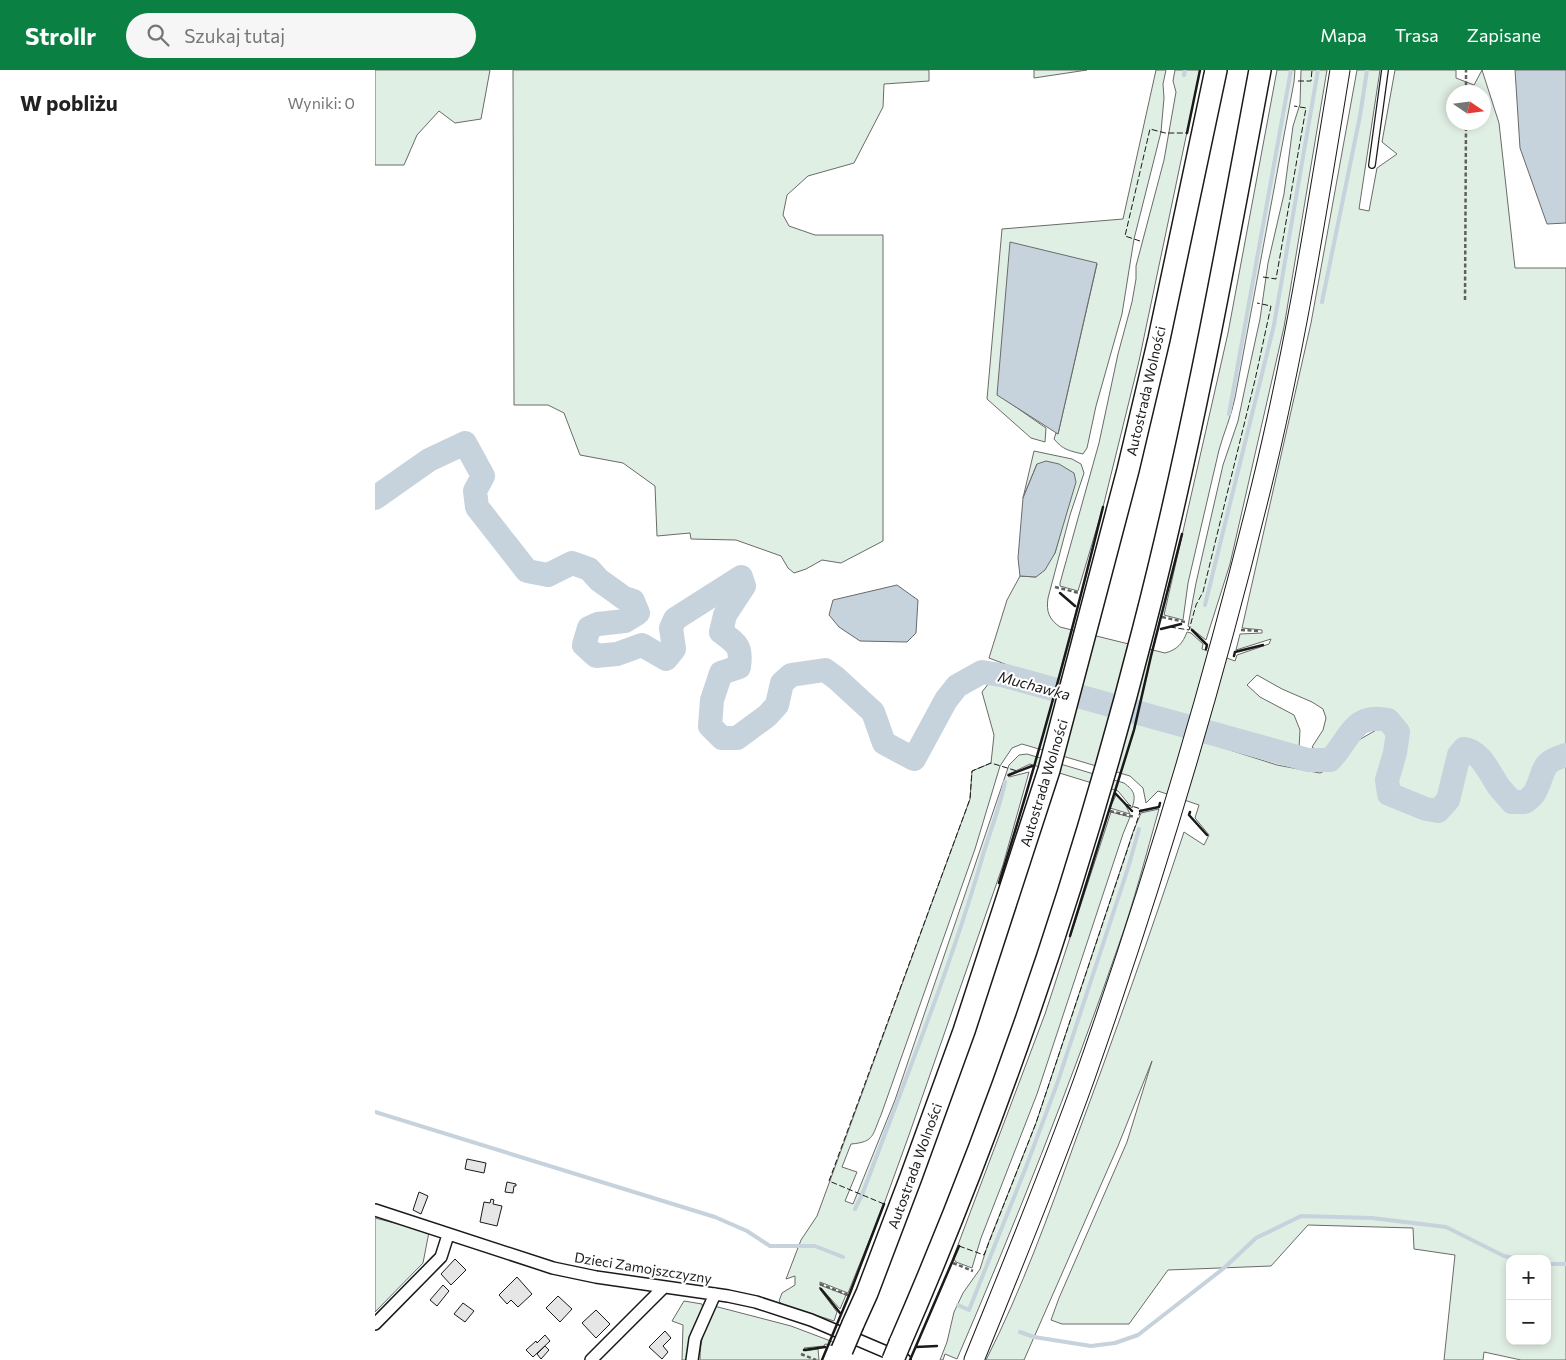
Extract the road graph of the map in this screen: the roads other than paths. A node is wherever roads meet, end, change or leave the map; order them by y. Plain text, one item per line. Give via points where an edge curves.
1 (1216, 70) edge
2 (1260, 70) edge
3 (1340, 70) edge
4 (1385, 70) edge
5 (1372, 165) dead end
6 (375, 1210) edge
7 (448, 1235) junction
8 (664, 1287) junction
9 (715, 1294) junction
10 (375, 1324) edge
11 (899, 1354) edge
12 (840, 1355) edge
13 (591, 1360) edge
14 (692, 1360) edge
15 (974, 1360) edge

1 - 12 highway, Autostrada Wolności, bridge via 1128,470 1049,770 961,1040
2 - 11 highway via 1201,382 1143,630 1097,797 1006,1075
3 - 15 main road via 1287,366 1261,486 1218,653 1147,894 1084,1079
4 - 5 lane
6 - 7 street, Dzieci Zamojszczyzny
7 - 8 street, Dzieci Zamojszczyzny via 553,1268
7 - 10 street via 441,1257
8 - 9 street, Dzieci Zamojszczyzny
8 - 13 street
9 - 11 street, Dzieci Zamojszczyzny via 793,1313
9 - 14 street via 695,1339

